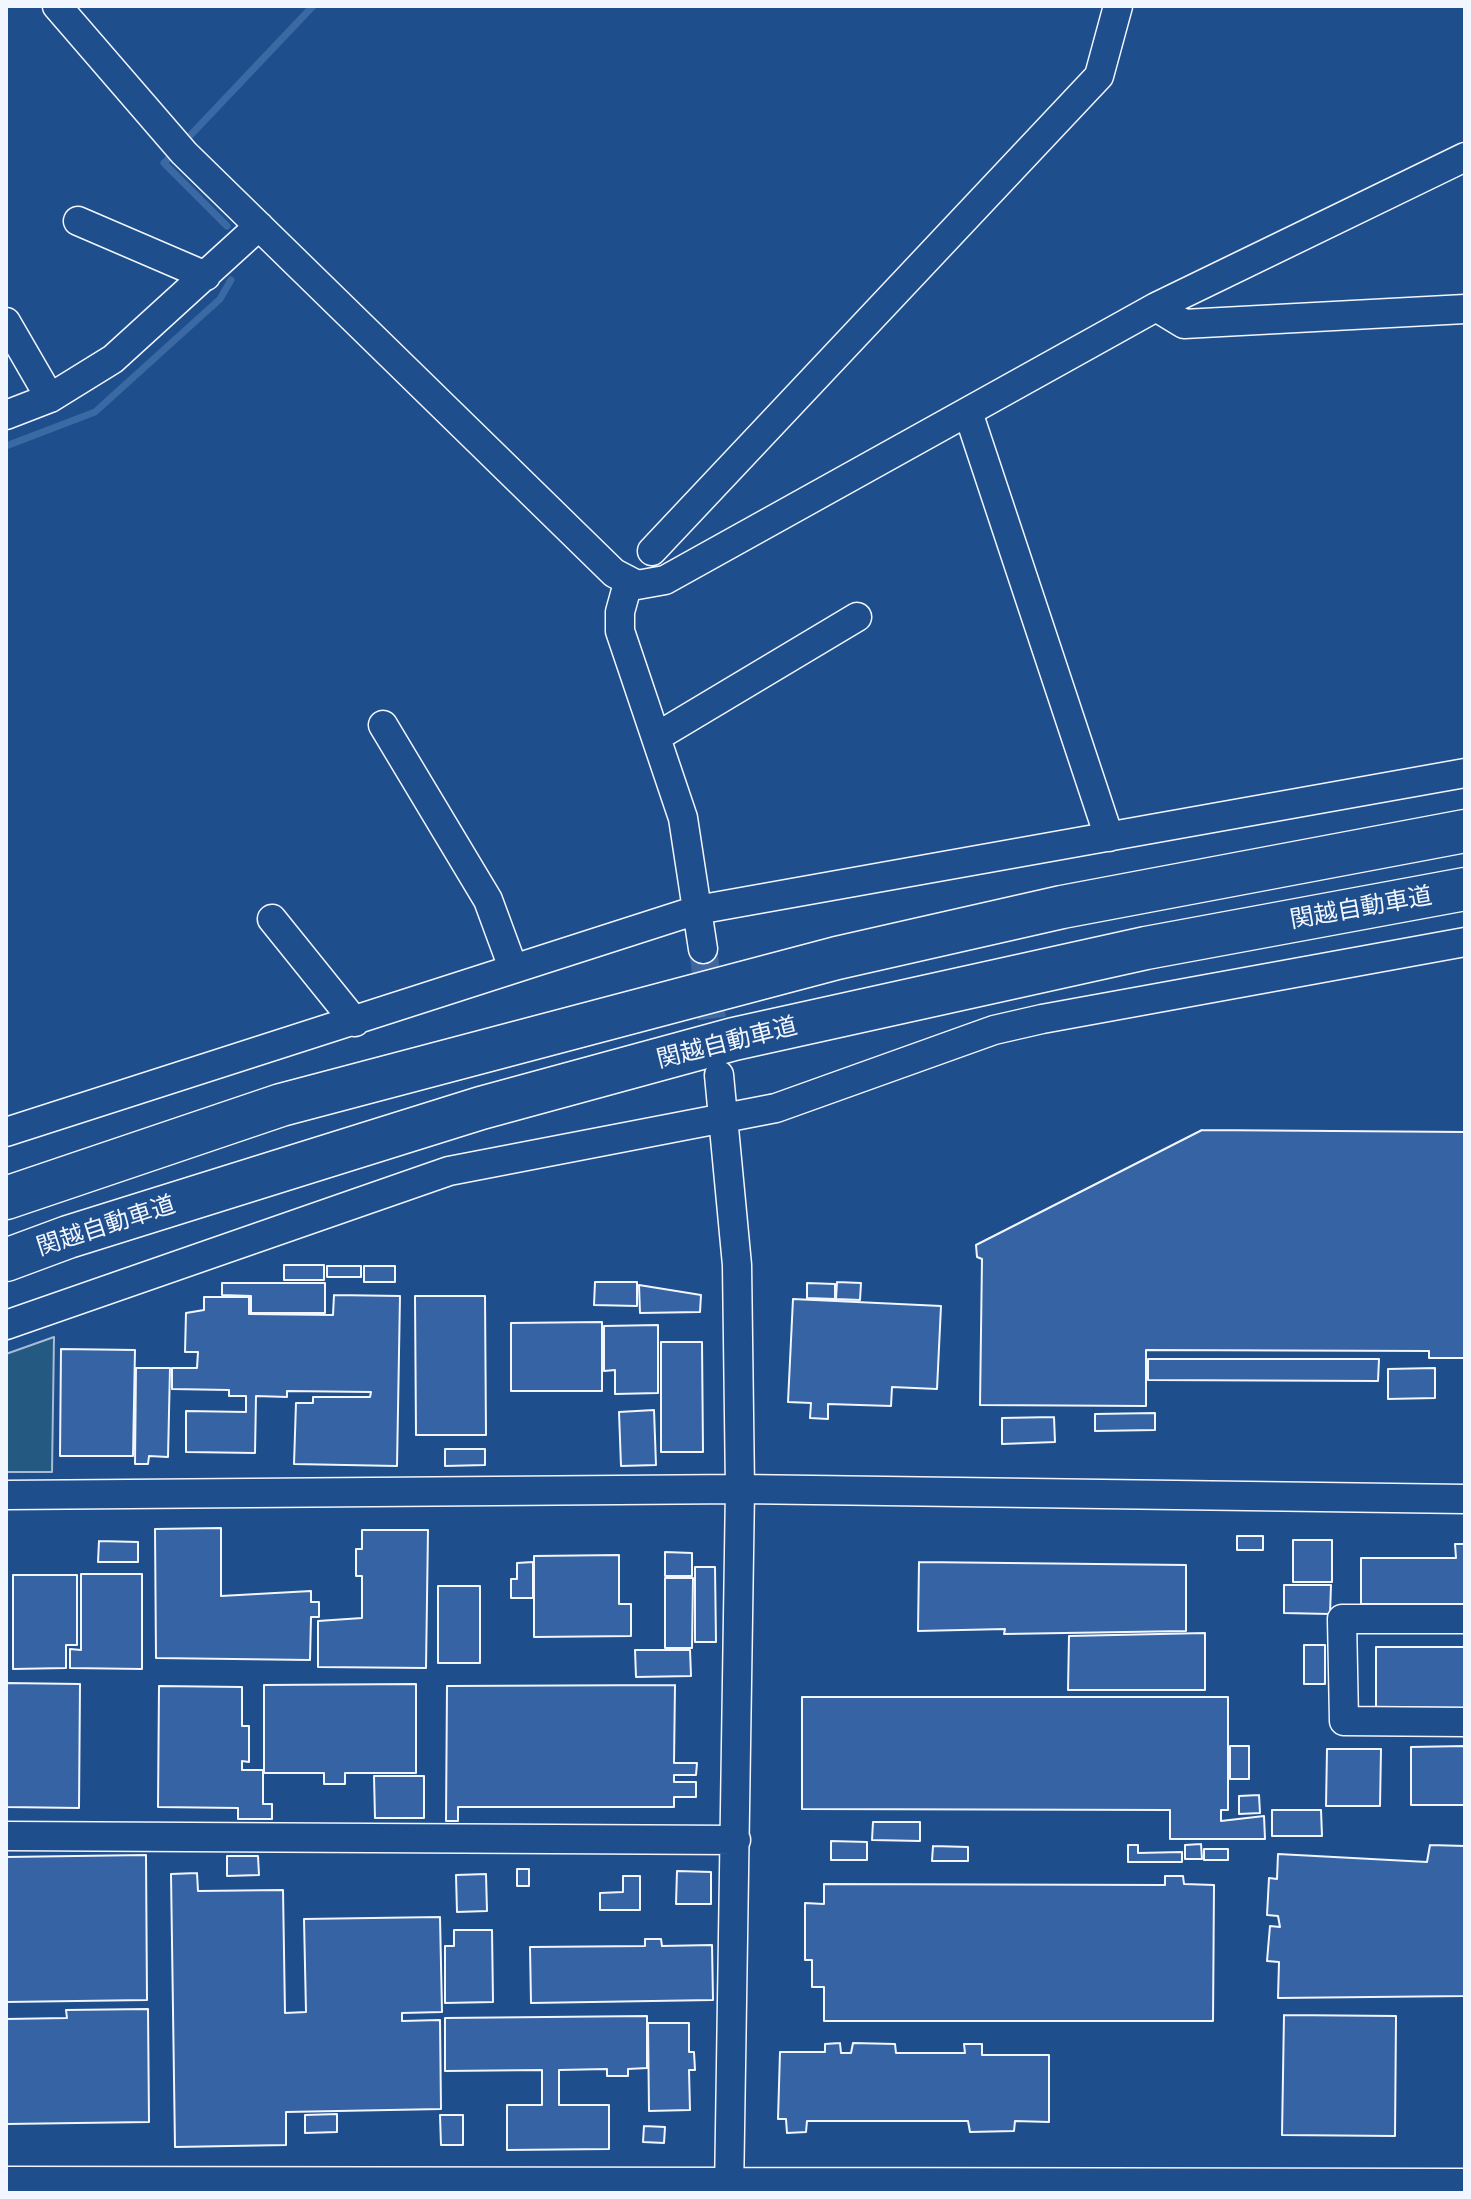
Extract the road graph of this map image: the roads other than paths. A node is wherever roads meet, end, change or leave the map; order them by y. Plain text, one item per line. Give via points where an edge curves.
1 (57, 6) edge
2 (1118, 6) edge
3 (1465, 157) edge
4 (78, 221) dead end
5 (259, 226) junction
6 (206, 276) junction
7 (1156, 307) junction
8 (1465, 309) edge
9 (6, 322) edge
10 (50, 398) junction
11 (968, 412) junction
12 (6, 415) edge
13 (652, 551) dead end
14 (628, 583) junction
15 (857, 617) dead end
16 (383, 725) dead end
17 (658, 736) junction
18 (1465, 773) edge
19 (1465, 831) edge
20 (1109, 837) junction
21 (1465, 889) edge
22 (697, 910) junction
23 (272, 919) dead end
24 (1465, 942) edge
25 (703, 949) tunnel mouth
26 (513, 968) junction
27 (355, 1022) junction
28 (719, 1075) tunnel mouth
29 (725, 1119) junction
30 (6, 1132) edge
31 (6, 1198) edge
32 (6, 1260) edge
33 (6, 1325) edge
34 (740, 1489) junction
35 (6, 1495) edge
36 (1465, 1499) edge
37 (1465, 1619) edge
38 (1465, 1722) edge
39 (6, 1836) edge
40 (736, 1840) junction
41 (6, 2181) edge
42 (1465, 2183) edge
43 (223, 2188) edge
44 (729, 2188) edge
45 (1194, 2188) edge

1 - 5 street via 178,147
2 - 13 street via 1099,76
3 - 7 street
4 - 6 street
5 - 6 street
5 - 14 street
6 - 10 street via 113,359
7 - 8 street via 1184,324
7 - 11 street
9 - 10 street
10 - 12 street
11 - 14 street via 665,580 646,586
11 - 20 street
14 - 17 street via 620,631
15 - 17 street
16 - 26 street via 488,900
17 - 22 street via 683,818
18 - 20 street
19 - 31 highway via 1062,907 837,958 281,1105
20 - 22 street
21 - 32 highway, 関越自動車道 via 1146,948 734,1039 465,1112
22 - 25 street
22 - 26 street
23 - 27 street
24 - 29 street via 994,1030 776,1108
26 - 27 street
27 - 30 street
28 - 29 street
29 - 33 street via 449,1171
29 - 34 street via 737,1265
34 - 35 street
34 - 36 street
34 - 40 street
37 - 38 street via 1342,1619 1344,1721
39 - 40 street
40 - 44 street
41 - 43 street
42 - 45 street
43 - 44 street
44 - 45 street

